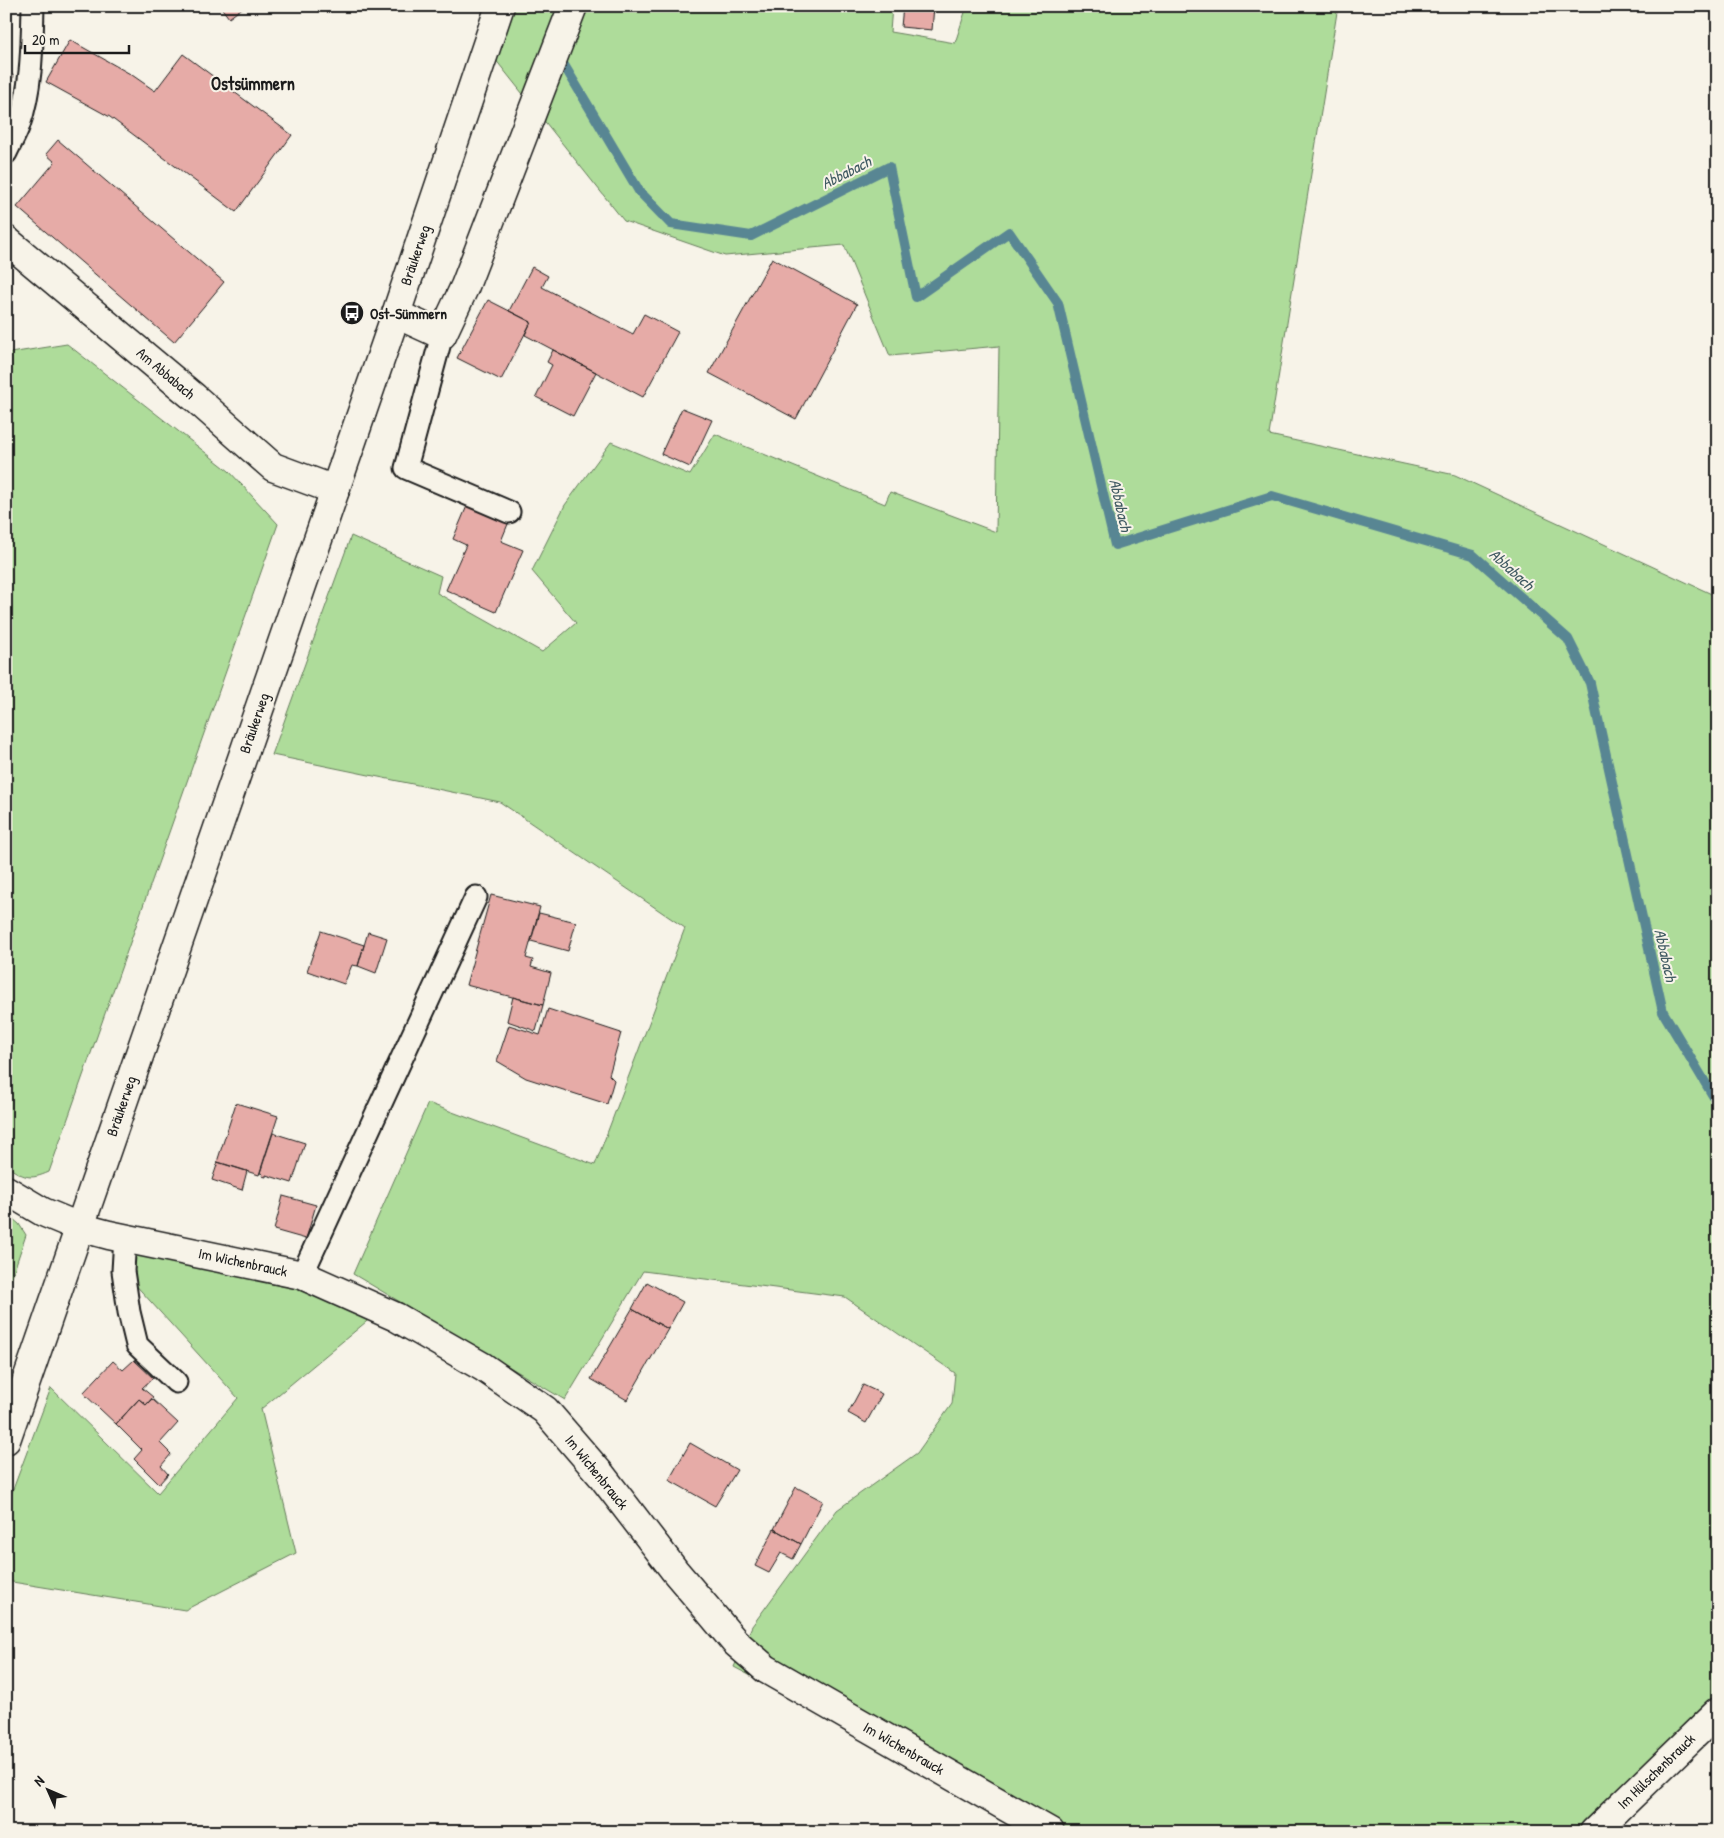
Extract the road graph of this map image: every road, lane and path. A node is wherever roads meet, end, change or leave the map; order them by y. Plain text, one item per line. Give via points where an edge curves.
1 (33, 6) edge
2 (500, 6) edge
3 (573, 6) edge
4 (6, 153) edge
5 (6, 240) edge
6 (396, 314) junction
7 (442, 335) junction
8 (334, 490) junction
9 (509, 512) dead end
10 (476, 897) dead end
11 (6, 1190) edge
12 (79, 1227) junction
13 (125, 1237) junction
14 (302, 1275) junction
15 (176, 1382) dead end
16 (6, 1440) edge
17 (1718, 1712) edge
18 (1050, 1832) edge
19 (1594, 1832) edge

1 - 4 lane via 31,62 25,99 19,124
2 - 6 street, Bräukerweg
3 - 7 street via 465,286
5 - 8 street, Am Abbabach via 274,467
6 - 7 street
6 - 8 street, Bräukerweg
7 - 9 lane via 406,468
8 - 12 street, Bräukerweg
10 - 14 lane
11 - 12 street, Im Wichenbrauck via 43,1212
12 - 13 street, Im Wichenbrauck
12 - 16 street, Bräukerweg
13 - 14 street, Im Wichenbrauck
13 - 15 lane via 123,1271 137,1345
14 - 18 street, Im Wichenbrauck via 396,1317 483,1367 545,1410 735,1642 766,1669
17 - 19 street, Im Hülschenbrauck

